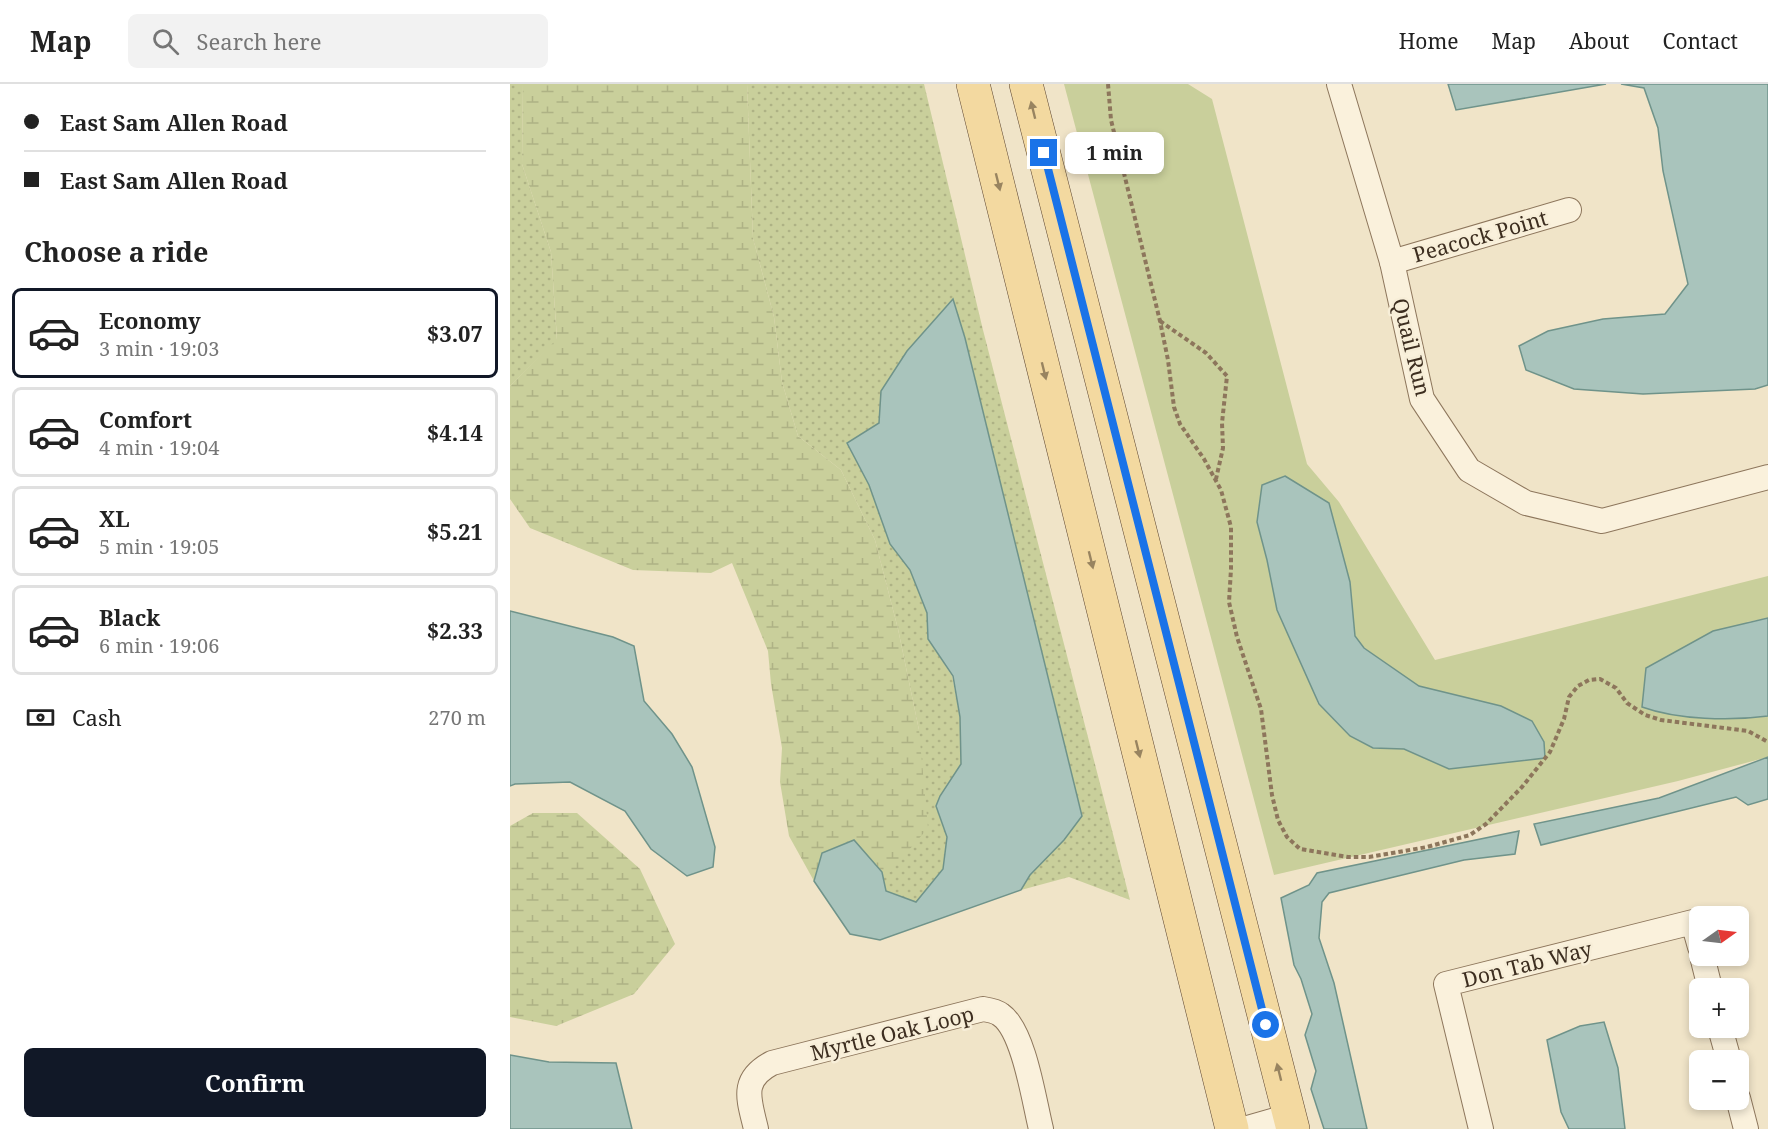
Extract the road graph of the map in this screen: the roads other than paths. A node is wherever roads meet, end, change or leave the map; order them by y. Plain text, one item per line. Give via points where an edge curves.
1 (973, 84) edge
2 (1026, 84) edge
3 (1339, 84) edge
4 (1569, 210) dead end
5 (1392, 262) junction
6 (1768, 477) edge
7 (1689, 923) edge
8 (1741, 1110) edge
9 (1292, 1123) edge
10 (756, 1129) edge
11 (1041, 1129) edge
12 (1232, 1129) edge
13 (1244, 1129) edge
14 (1481, 1129) edge
15 (1746, 1129) edge

1 -> 12 main road
9 -> 2 main road
3 - 5 street, Quail Run
4 - 5 street, Peacock Point
5 - 6 street, Quail Run via 1422,399 1469,470 1526,503 1602,521
7 - 14 street, Don Tab Way via 1446,984
8 - 15 street
9 - 13 street
10 - 11 street, Myrtle Oak Loop via 749,1099 751,1081 766,1067 993,1010 1010,1023 1018,1036

